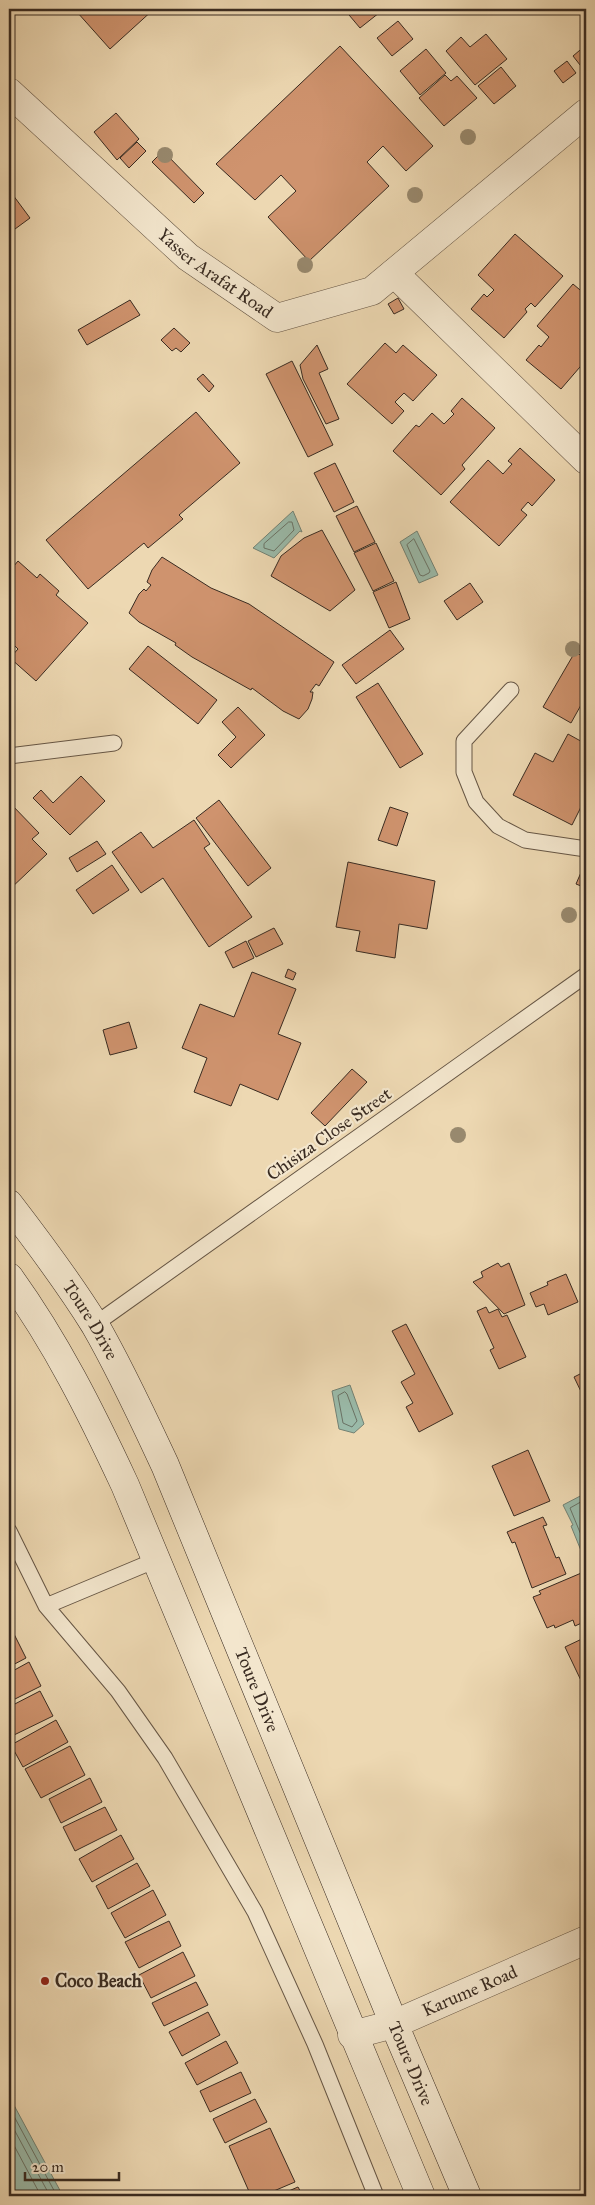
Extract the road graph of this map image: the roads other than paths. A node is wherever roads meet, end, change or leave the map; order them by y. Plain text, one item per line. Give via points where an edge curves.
1 (9, 92) edge
2 (586, 113) edge
3 (394, 273) junction
4 (586, 460) edge
5 (511, 690) dead end
6 (114, 743) dead end
7 (9, 756) edge
8 (586, 848) edge
9 (586, 975) edge
10 (9, 1204) edge
11 (9, 1277) edge
12 (94, 1325) junction
13 (9, 1531) edge
14 (156, 1560) junction
15 (46, 1606) junction
16 (586, 1940) edge
17 (394, 2024) junction
18 (352, 2035) junction
19 (376, 2196) edge
20 (421, 2196) edge
21 (467, 2196) edge

1 - 3 main road, Yasser Arafat Road via 188,257 276,318 372,291
2 - 3 main road, Yasser Arafat Road
3 - 4 main road
5 - 8 lane via 464,741 464,772 476,802 498,826 525,840
6 - 7 lane
9 - 12 lane, Chisiza Close Street
10 - 12 main road, Toure Drive
11 - 14 main road via 58,1351 93,1416 126,1484
12 - 17 main road, Toure Drive via 132,1393 166,1465
13 - 15 lane
14 - 15 lane
14 - 18 main road
15 - 19 lane via 118,1691 165,1758 255,1912 315,2044
16 - 17 main road, Karume Road
17 - 18 main road, Karume Road
17 - 21 main road, Toure Drive
18 - 20 main road

